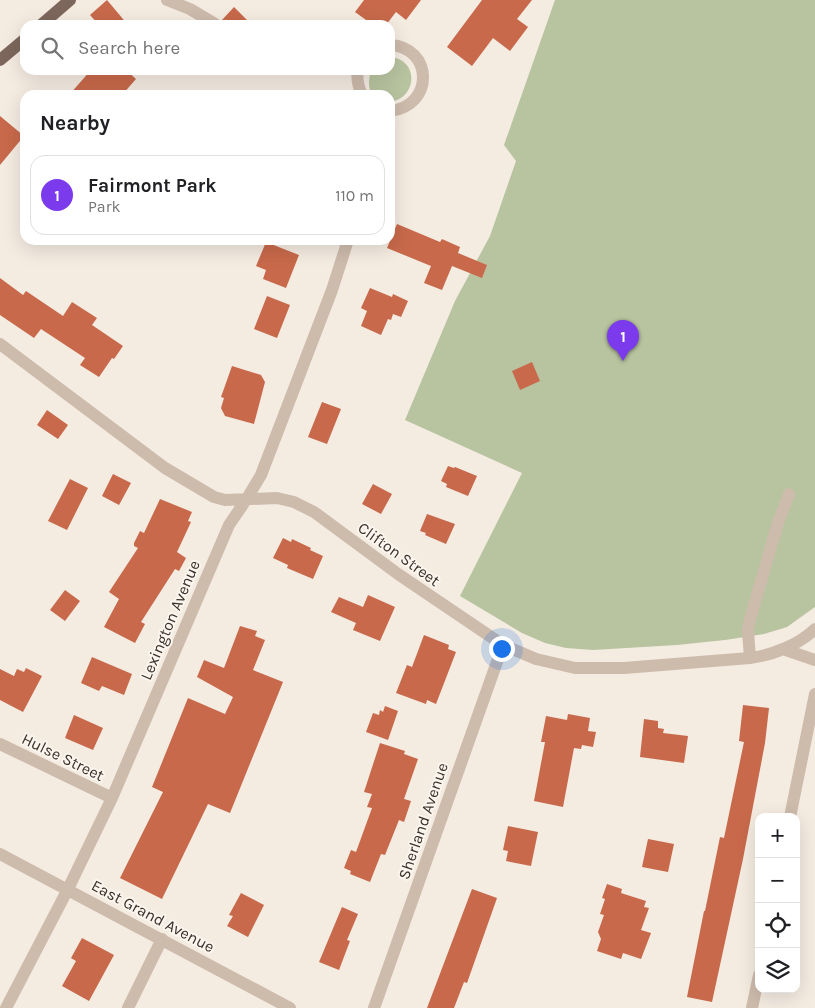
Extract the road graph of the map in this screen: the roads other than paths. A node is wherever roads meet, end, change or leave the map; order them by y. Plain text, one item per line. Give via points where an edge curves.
1 (70, 0) edge
2 (167, 0) edge
3 (47, 20) edge
4 (208, 20) edge
5 (20, 43) edge
6 (395, 46) edge
7 (0, 60) edge
8 (357, 75) edge
9 (359, 90) edge
10 (395, 110) edge
11 (346, 245) edge
12 (0, 344) edge
13 (789, 494) dead end
14 (246, 500) junction
15 (815, 629) edge
16 (503, 645) junction
17 (783, 649) junction
18 (750, 658) junction
19 (815, 660) edge
20 (815, 694) edge
21 (0, 744) edge
22 (112, 798) junction
23 (791, 813) edge
24 (0, 854) edge
25 (68, 889) junction
26 (162, 939) junction
27 (755, 993) edge
28 (6, 1008) edge
29 (128, 1008) edge
30 (290, 1008) edge
31 (374, 1008) edge
32 (752, 1008) edge

1 - 3 main road
2 - 4 street
5 - 7 main road
6 - 10 street via 415,56 424,74 418,96 410,105
8 - 9 street
11 - 14 street, Lexington Avenue via 261,475
12 - 14 street, Clifton Street via 165,468 214,496 225,500
13 - 18 street via 749,623
14 - 16 street, Clifton Street via 277,498 314,512
14 - 22 street, Lexington Avenue via 229,525
15 - 17 street, Clifton Street
16 - 18 street, Clifton Street via 536,659 574,668 624,668
16 - 31 street, Sherland Avenue
17 - 18 street, Clifton Street
17 - 19 street
20 - 23 street
21 - 22 street, Hulse Street
22 - 25 street, Lexington Avenue
24 - 25 street, East Grand Avenue
25 - 26 street, East Grand Avenue
25 - 28 street, Lexington Avenue
26 - 29 street
26 - 30 street, East Grand Avenue
27 - 32 street

